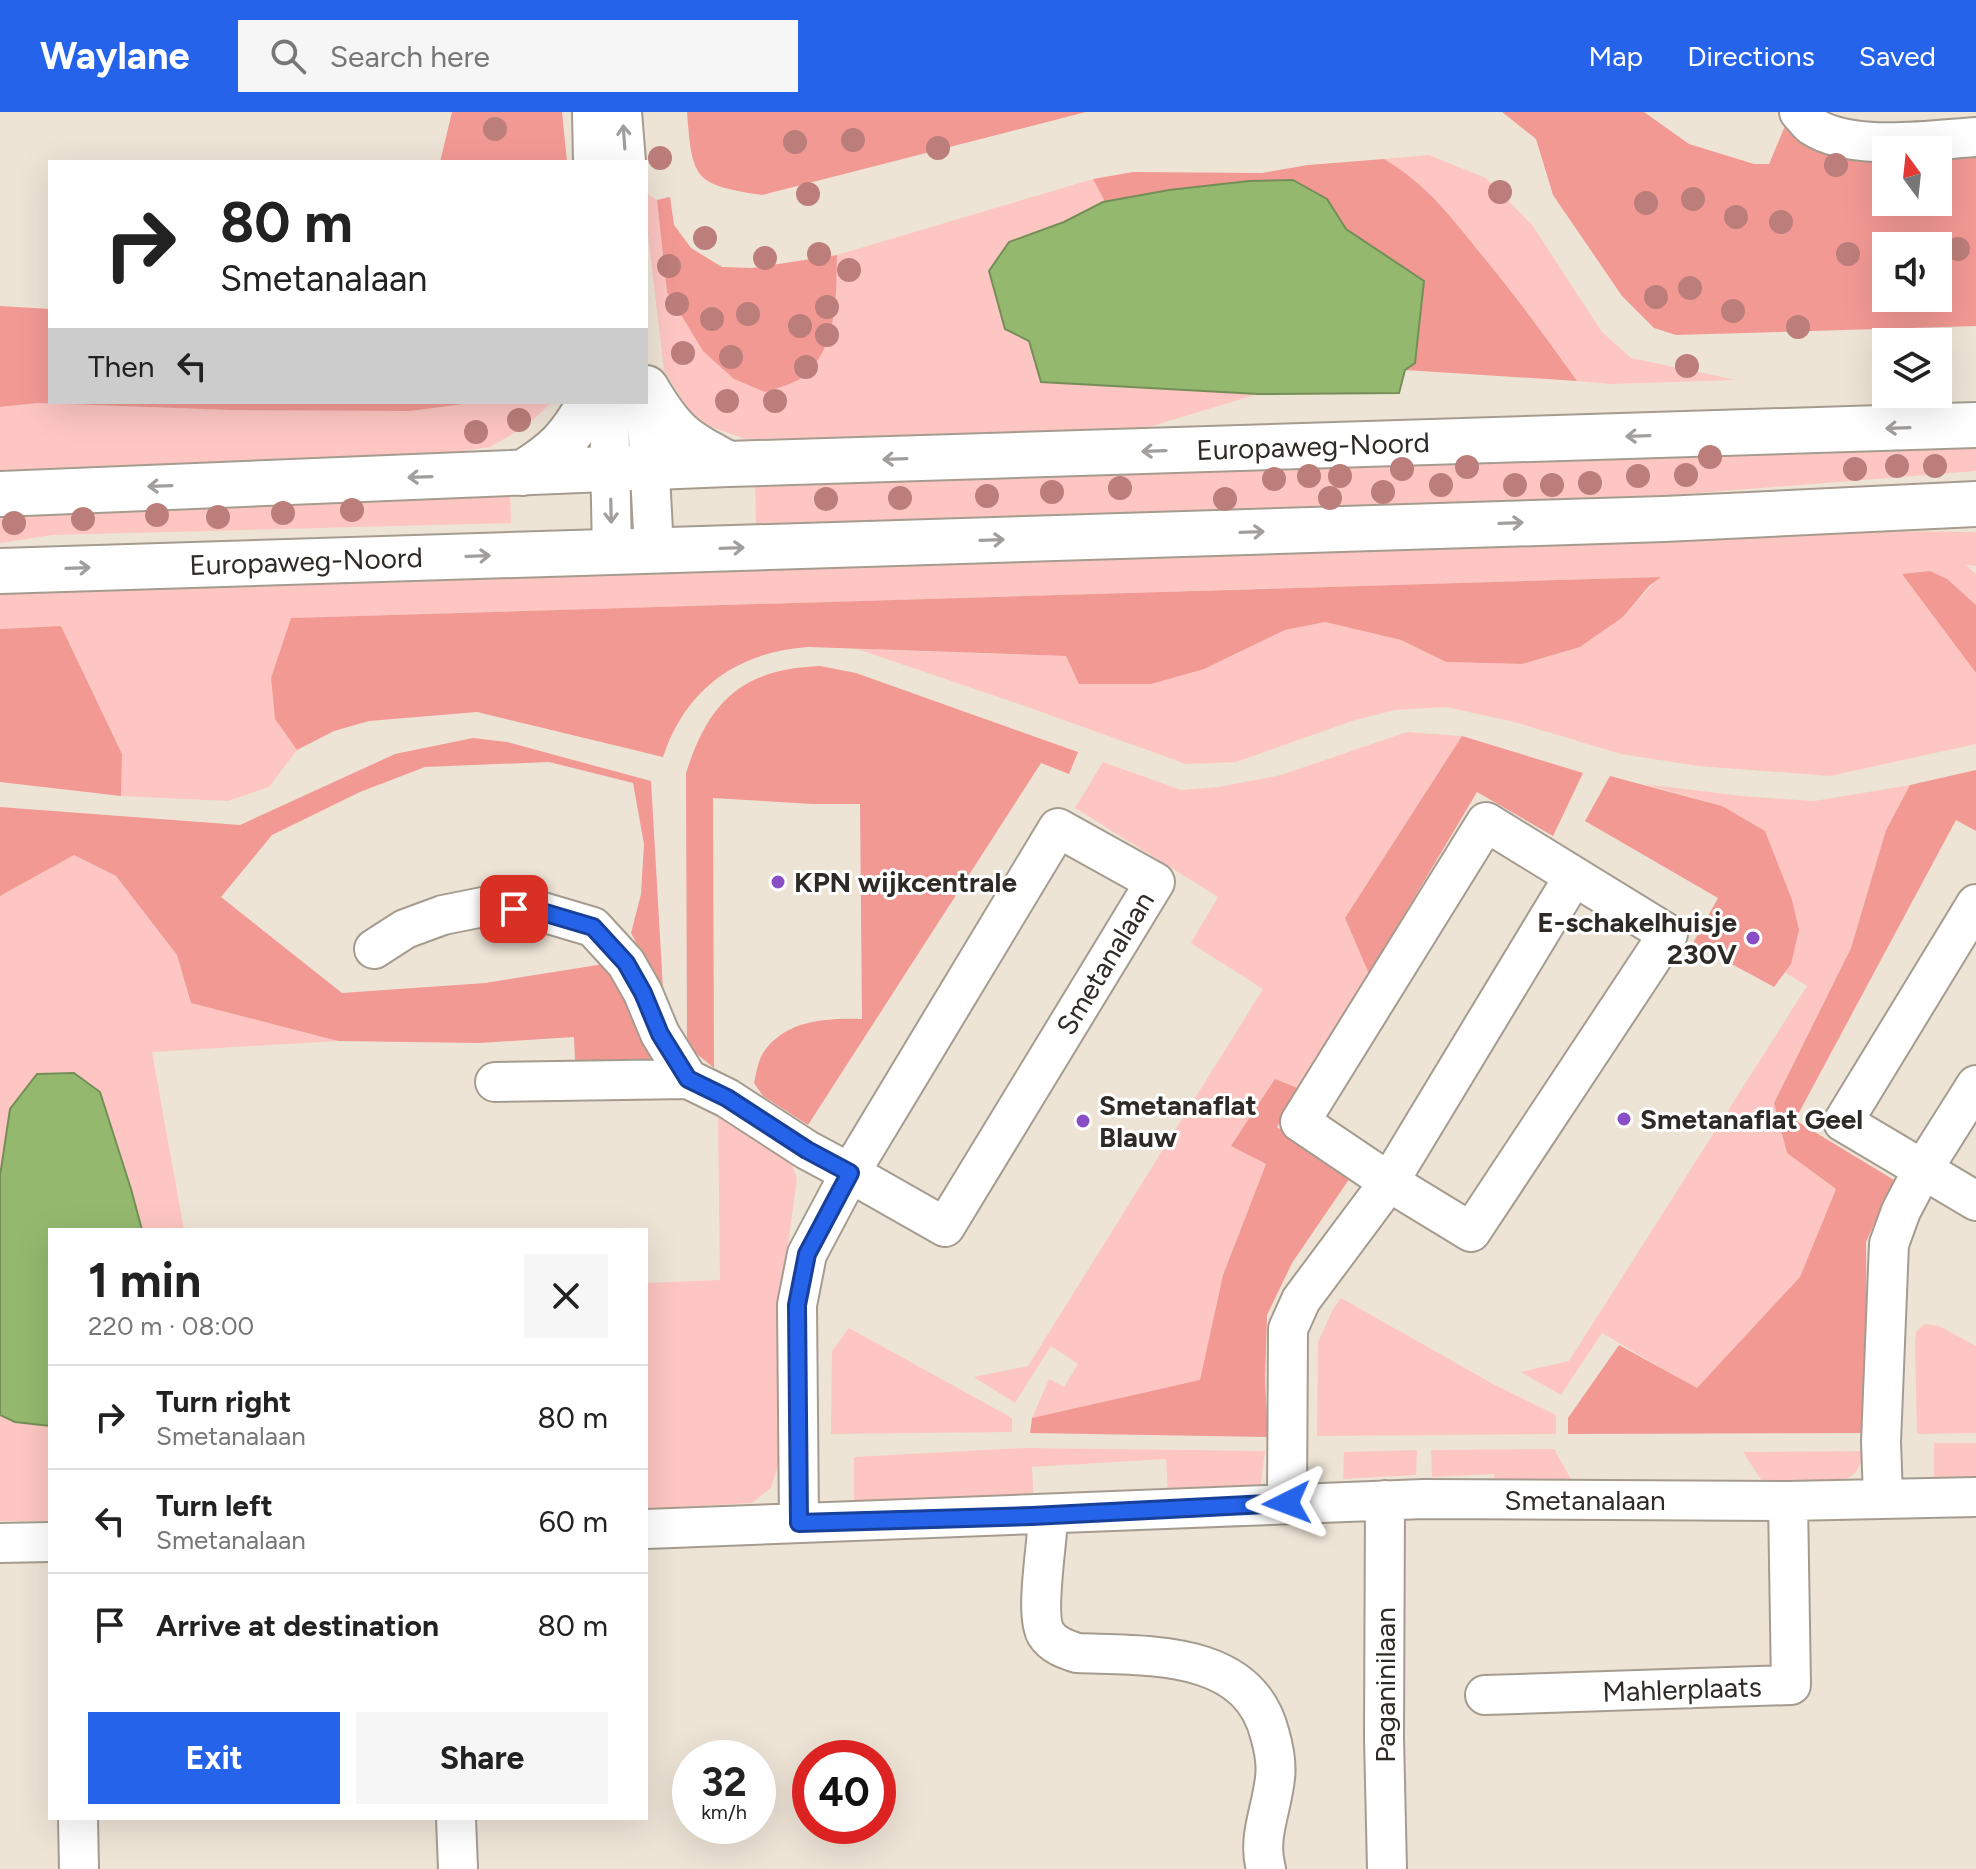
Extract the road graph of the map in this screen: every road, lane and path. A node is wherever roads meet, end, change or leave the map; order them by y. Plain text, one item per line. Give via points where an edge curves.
1 (592, 112) edge
2 (622, 112) edge
3 (1799, 112) edge
4 (1976, 137) edge
5 (593, 160) edge
6 (626, 160) edge
7 (648, 391) edge
8 (589, 404) edge
9 (610, 404) edge
10 (645, 404) edge
11 (1976, 425) edge
12 (728, 464) junction
13 (630, 469) junction
14 (522, 473) junction
15 (0, 494) edge
16 (1976, 504) edge
17 (633, 551) junction
18 (0, 571) edge
19 (1574, 876) junction
20 (1976, 904) edge
21 (374, 949) dead end
22 (688, 1079) junction
23 (495, 1082) dead end
24 (1976, 1085) edge
25 (1923, 1169) junction
26 (850, 1173) junction
27 (1389, 1182) junction
28 (1976, 1201) edge
29 (1883, 1497) junction
30 (1976, 1497) edge
31 (1385, 1500) junction
32 (1788, 1501) junction
33 (1287, 1503) junction
34 (1048, 1515) junction
35 (799, 1523) junction
36 (648, 1529) edge
37 (48, 1542) edge
38 (0, 1543) edge
39 (1485, 1695) dead end
40 (78, 1820) edge
41 (456, 1820) edge
42 (79, 1869) edge
43 (458, 1869) edge
44 (1266, 1869) edge
45 (1387, 1869) edge

1 - 5 street
6 -> 2 street
3 - 4 street via 1812,126 1851,140
7 - 12 main road via 668,424 687,442
8 - 14 main road via 571,436
9 - 13 street
10 - 13 street
11 -> 12 main road, Europaweg-Noord
12 - 13 main road, Europaweg-Noord
13 - 14 main road, Europaweg-Noord
13 - 17 street
14 -> 15 main road, Europaweg-Noord
17 -> 16 main road, Europaweg-Noord via 1664,519
18 -> 17 main road, Europaweg-Noord
19 - 27 street
19 - 27 street via 1486,822 1300,1122
19 - 27 street via 1668,934 1471,1232
20 - 25 street via 1843,1122
21 - 22 street via 405,929 488,906 539,911 593,927 626,963
22 - 23 street, Smetanalaan
22 - 26 street, Smetanalaan
24 - 25 street
25 - 28 street
25 - 29 street via 1889,1244
26 - 26 street, Smetanalaan via 1058,828 1155,882 945,1227
26 - 35 street, Smetanalaan via 807,1254 797,1305
27 - 33 street via 1301,1300 1288,1329
29 - 30 street, Smetanalaan
29 - 32 street, Smetanalaan
31 - 32 street, Smetanalaan
31 - 33 street, Smetanalaan
31 - 45 street, Paganinilaan
32 - 39 street, Mahlerplaats via 1791,1685
33 - 34 street, Smetanalaan
34 - 35 street, Smetanalaan
34 - 44 street via 1040,1612 1052,1640 1077,1653 1219,1670 1262,1709 1276,1763 1262,1842
35 - 36 street, Smetanalaan
37 - 38 street
40 - 42 street
41 - 43 street

